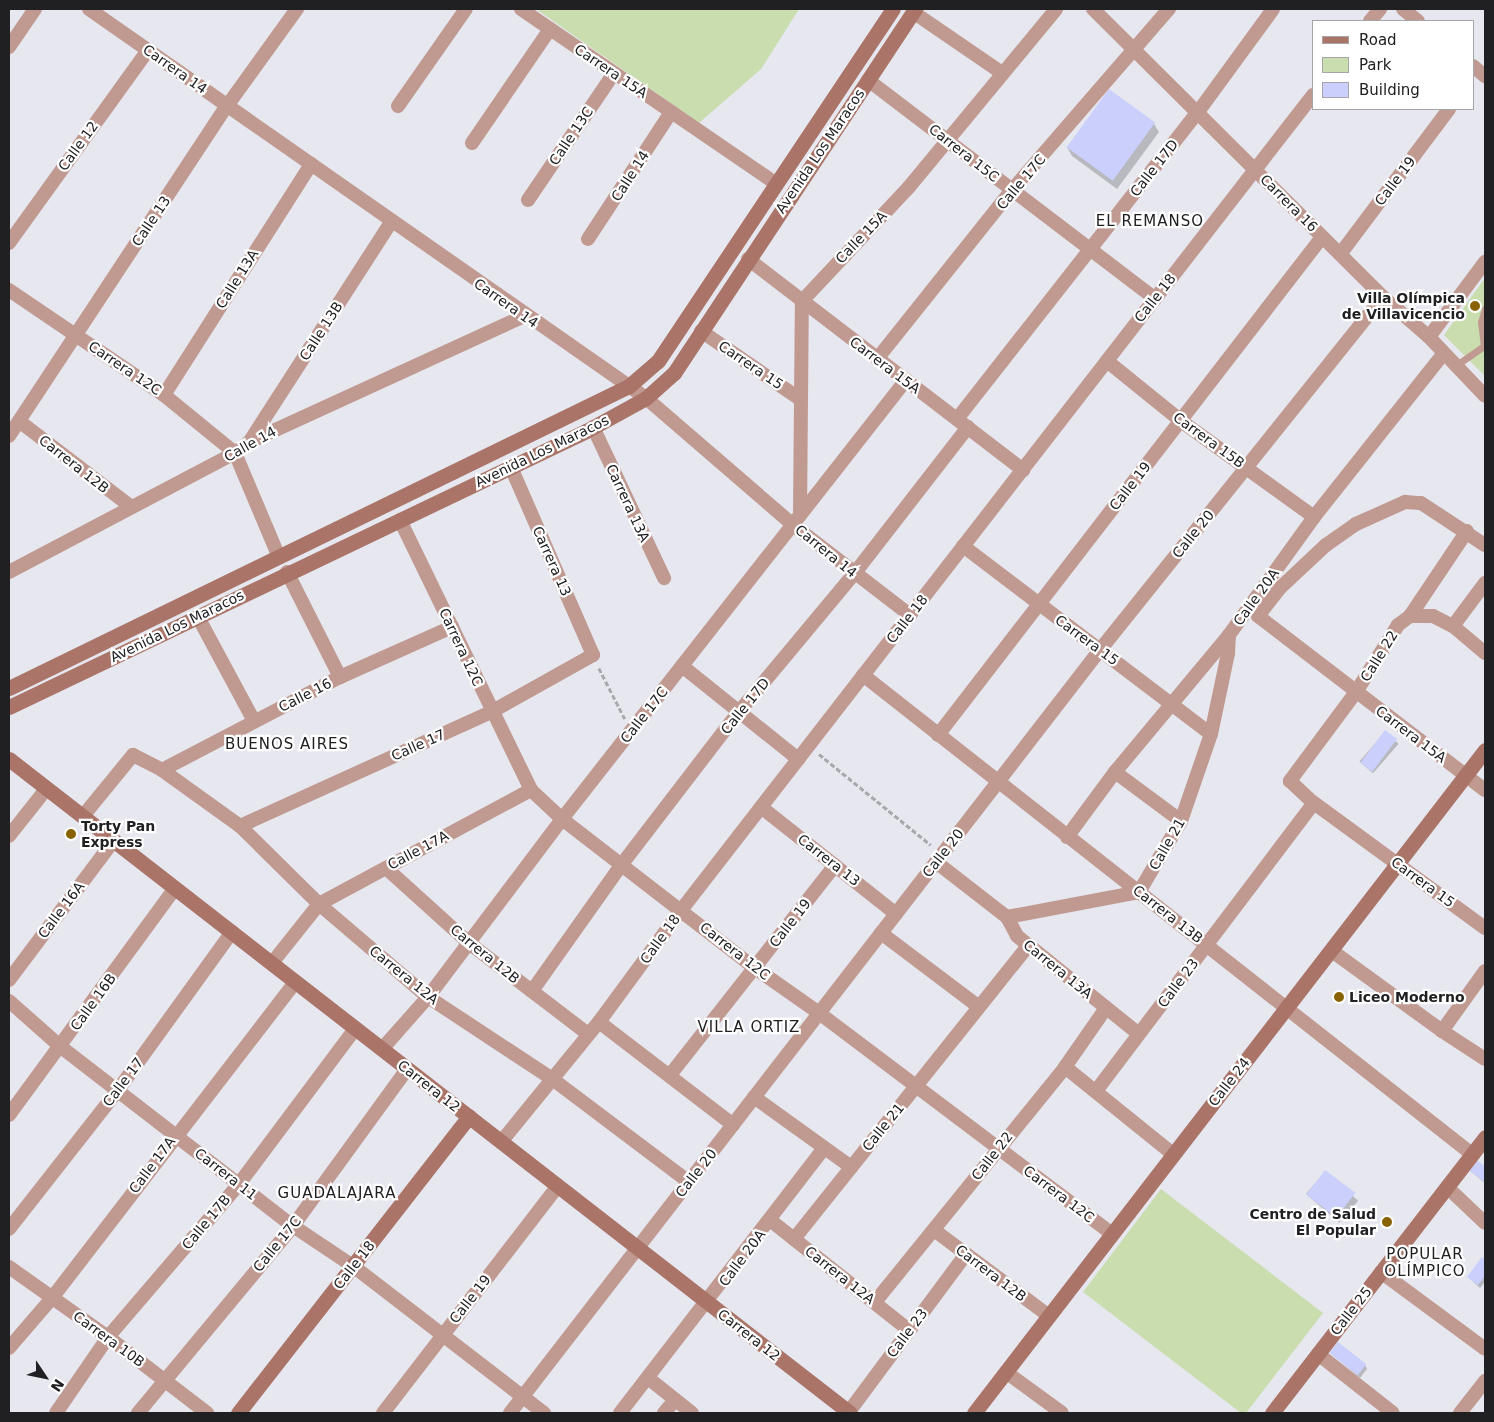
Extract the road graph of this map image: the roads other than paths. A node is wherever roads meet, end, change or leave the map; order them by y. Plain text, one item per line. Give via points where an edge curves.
1 (35, 9) edge
2 (297, 9) edge
3 (466, 9) edge
4 (521, 9) edge
5 (893, 9) edge
6 (1056, 9) edge
7 (1093, 9) edge
8 (1170, 9) edge
9 (1273, 9) edge
10 (1380, 9) edge
11 (1403, 9) edge
12 (94, 10) edge
13 (914, 10) edge
14 (1371, 20) edge
15 (1417, 20) edge
16 (550, 29) junction
17 (9, 47) edge
18 (148, 50) junction
19 (1135, 50) junction
20 (614, 73) junction
21 (1002, 73) junction
22 (868, 80) junction
23 (1312, 96) edge
24 (227, 106) junction
25 (398, 106) dead end
26 (1448, 110) edge
27 (672, 112) junction
28 (1198, 112) junction
29 (946, 140) junction
30 (472, 143) dead end
31 (311, 164) junction
32 (1255, 169) junction
33 (775, 183) junction
34 (1012, 190) junction
35 (528, 200) dead end
36 (392, 221) junction
37 (1322, 237) junction
38 (588, 239) dead end
39 (9, 243) edge
40 (1088, 251) junction
41 (1341, 253) junction
42 (748, 260) junction
43 (1485, 262) edge
44 (9, 290) edge
45 (1383, 297) junction
46 (1155, 299) junction
47 (802, 301) junction
48 (1485, 309) edge
49 (524, 316) junction
50 (701, 331) junction
51 (75, 334) junction
52 (1429, 337) junction
53 (1484, 346) edge
54 (1442, 354) junction
55 (878, 359) junction
56 (1107, 361) junction
57 (1455, 366) junction
58 (906, 380) junction
59 (629, 386) junction
60 (164, 395) junction
61 (1485, 396) edge
62 (646, 398) junction
63 (800, 399) junction
64 (19, 421) junction
65 (1181, 421) junction
66 (962, 423) junction
67 (593, 428) junction
68 (9, 436) edge
69 (250, 442) junction
70 (235, 453) junction
71 (511, 467) junction
72 (1247, 467) junction
73 (1023, 470) junction
74 (130, 506) junction
75 (1314, 517) junction
76 (400, 520) junction
77 (796, 520) junction
78 (1467, 531) junction
79 (1485, 545) edge
80 (963, 546) junction
81 (278, 555) junction
82 (9, 572) edge
83 (287, 572) junction
84 (854, 574) junction
85 (664, 578) dead end
86 (1485, 583) edge
87 (1038, 605) junction
88 (910, 615) junction
89 (1258, 616) junction
90 (1410, 616) junction
91 (198, 617) junction
92 (1238, 622) junction
93 (1453, 626) junction
94 (452, 627) junction
95 (1229, 635) junction
96 (1100, 650) junction
97 (1485, 653) edge
98 (593, 655) joint
99 (682, 666) junction
100 (863, 675) junction
101 (340, 677) junction
102 (9, 688) edge
103 (1356, 692) junction
104 (1174, 704) junction
105 (9, 707) edge
106 (491, 712) junction
107 (738, 713) junction
108 (254, 721) junction
109 (1211, 734) junction
110 (938, 735) junction
111 (1485, 750) edge
112 (9, 758) edge
113 (798, 759) junction
114 (162, 770) junction
115 (1115, 772) junction
116 (1466, 776) junction
117 (1290, 780) joint
118 (999, 781) junction
119 (47, 788) junction
120 (531, 790) junction
121 (1485, 790) edge
122 (1314, 803) junction
123 (761, 807) junction
124 (24, 816) junction
125 (83, 816) junction
126 (562, 819) junction
127 (1182, 822) junction
128 (9, 824) edge
129 (240, 826) junction
130 (9, 836) edge
131 (1067, 837) junction
132 (114, 840) junction
133 (939, 858) junction
134 (622, 864) junction
135 (1398, 864) junction
136 (836, 865) junction
137 (386, 868) junction
138 (175, 888) junction
139 (1139, 892) junction
140 (319, 904) junction
141 (682, 909) junction
142 (896, 914) junction
143 (1007, 917) junction
144 (1485, 928) edge
145 (232, 932) junction
146 (881, 933) junction
147 (469, 943) junction
148 (1029, 945) junction
149 (1207, 945) junction
150 (1332, 951) junction
151 (272, 963) junction
152 (755, 968) junction
153 (1485, 971) edge
154 (9, 980) edge
155 (296, 982) junction
156 (532, 991) junction
157 (428, 997) junction
158 (9, 1001) edge
159 (978, 1006) junction
160 (1106, 1008) junction
161 (1287, 1008) junction
162 (819, 1013) junction
163 (599, 1022) junction
164 (354, 1030) junction
165 (1442, 1031) junction
166 (588, 1034) junction
167 (1139, 1034) junction
168 (61, 1047) junction
169 (382, 1049) junction
170 (1485, 1059) edge
171 (1065, 1066) junction
172 (408, 1069) junction
173 (670, 1075) junction
174 (551, 1078) junction
175 (916, 1086) junction
176 (118, 1090) junction
177 (1096, 1091) junction
178 (754, 1097) junction
179 (9, 1115) edge
180 (469, 1116) junction
181 (733, 1125) junction
182 (176, 1134) junction
183 (1485, 1137) edge
184 (501, 1142) junction
185 (824, 1148) junction
186 (998, 1148) junction
187 (1173, 1154) junction
188 (1472, 1154) junction
189 (850, 1167) junction
190 (689, 1182) junction
191 (239, 1184) junction
192 (558, 1186) junction
193 (1447, 1187) junction
194 (770, 1220) junction
195 (1485, 1223) edge
196 (293, 1226) junction
197 (9, 1229) edge
198 (934, 1230) junction
199 (1112, 1234) junction
200 (794, 1239) junction
201 (638, 1248) junction
202 (966, 1254) junction
203 (353, 1266) junction
204 (9, 1267) edge
205 (1381, 1272) junction
206 (52, 1298) junction
207 (708, 1302) junction
208 (875, 1302) junction
209 (1049, 1316) junction
210 (909, 1330) junction
211 (443, 1335) junction
212 (108, 1337) junction
213 (9, 1348) edge
214 (1485, 1349) edge
215 (1318, 1354) junction
216 (1006, 1372) junction
217 (648, 1378) junction
218 (164, 1380) junction
219 (1485, 1381) edge
220 (522, 1397) junction
221 (675, 1400) junction
222 (56, 1413) edge
223 (138, 1413) edge
224 (207, 1413) edge
225 (238, 1413) edge
226 (383, 1413) edge
227 (510, 1413) edge
228 (544, 1413) edge
229 (620, 1413) edge
230 (664, 1413) edge
231 (692, 1413) edge
232 (849, 1413) edge
233 (974, 1413) edge
234 (1062, 1413) edge
235 (1272, 1413) edge
236 (1394, 1413) edge
237 (1460, 1413) edge

1 - 17 street
2 - 24 street, Calle 13
3 - 25 street
4 - 16 street, Carrera 15A
5 - 33 street, Avenida Los Maracos
6 - 21 street, Calle 15A
7 - 19 street, Carrera 16
8 - 19 street, Calle 17C
9 - 28 street, Calle 17D
10 - 14 street
11 - 15 street
12 - 18 street, Carrera 14
13 - 21 street
13 - 22 street, Avenida Los Maracos
16 - 20 street, Carrera 15A
16 - 30 street
18 - 24 street, Carrera 14
18 - 39 street, Calle 12
19 - 28 street, Carrera 16
19 - 34 street, Calle 17C
20 - 27 street, Carrera 15A
20 - 35 street, Calle 13C
21 - 29 street, Calle 15A
22 - 29 street, Carrera 15C
22 - 42 street, Avenida Los Maracos
23 - 32 street, Calle 18
24 - 31 street, Carrera 14
24 - 51 street, Calle 13
26 - 41 street, Calle 19
27 - 33 street, Carrera 15A
27 - 38 street, Calle 14
28 - 32 street, Carrera 16
28 - 40 street, Calle 17D
29 - 34 street, Carrera 15C
29 - 47 street, Calle 15A via 909,187
31 - 36 street, Carrera 14
31 - 60 street, Calle 13A
32 - 37 street, Carrera 16
32 - 46 street, Calle 18
33 - 59 street, Avenida Los Maracos via 658,361
34 - 40 street, Carrera 15C
34 - 55 street, Calle 17C
36 - 49 street, Carrera 14
36 - 69 street, Calle 13B
37 - 41 street, Carrera 16
37 - 65 street, Calle 19
40 - 46 street, Carrera 15C
40 - 66 street, Calle 17D
41 - 45 street, Carrera 16
42 - 47 street, Carrera 15A
42 - 50 street, Avenida Los Maracos
43 - 52 street
44 - 51 street, Carrera 12C
45 - 52 street, Carrera 16
45 - 72 street, Calle 20
46 - 56 street, Calle 18
47 - 55 street, Carrera 15A
47 - 63 street
48 - 53 lane via 1481,322
49 - 59 street, Carrera 14
49 - 69 street, Calle 14
50 - 62 street, Avenida Los Maracos via 674,373
50 - 63 street, Carrera 15
51 - 60 street, Carrera 12C
51 - 64 street, Calle 13
52 - 54 street, Carrera 16
53 - 57 lane
54 - 57 street, Carrera 16
54 - 75 street, Calle 20A
55 - 58 street, Carrera 15A
56 - 65 street, Carrera 15B
56 - 73 street, Calle 18
57 - 61 street, Carrera 16
58 - 66 street, Carrera 15A
58 - 77 street, Calle 17C
59 - 62 street, Carrera 14
59 - 81 street, Avenida Los Maracos
60 - 70 street, Carrera 12C
62 - 67 street, Avenida Los Maracos
62 - 77 street, Carrera 14
63 - 77 street
64 - 68 street, Calle 13
64 - 74 street, Carrera 12B
65 - 72 street, Carrera 15B
65 - 87 street, Calle 19
66 - 73 street, Carrera 15A
66 - 84 street, Calle 17D
67 - 71 street, Avenida Los Maracos
67 - 85 street, Carrera 13A
69 - 70 street, Calle 14
70 - 74 street, Calle 14
70 - 81 street
71 - 76 street, Avenida Los Maracos
71 - 98 street, Carrera 13
72 - 75 street, Carrera 15B
72 - 96 street, Calle 20
73 - 80 street, Calle 18
74 - 82 street, Calle 14
75 - 92 street, Calle 20A
76 - 83 street, Avenida Los Maracos
76 - 94 street, Carrera 12C
77 - 84 street, Carrera 14
77 - 99 street, Calle 17C
78 - 79 street
78 - 89 street via 1421,502 1406,502 1388,508 1341,534 1295,572
78 - 90 street, Calle 22
80 - 87 street, Carrera 15
80 - 88 street, Calle 18
81 - 102 street, Avenida Los Maracos
83 - 91 street, Avenida Los Maracos
83 - 101 street
84 - 88 street, Carrera 14
84 - 107 street, Calle 17D
86 - 93 street
87 - 96 street, Carrera 15
87 - 110 street, Calle 19
88 - 100 street, Calle 18
89 - 92 street
89 - 103 street, Carrera 15A
90 - 93 street via 1429,614
90 - 103 street, Calle 22 via 1398,625
91 - 105 street, Avenida Los Maracos
91 - 108 street
92 - 95 street, Calle 20A
93 - 97 street
94 - 101 street, Calle 16
94 - 106 street, Carrera 12C
95 - 104 street, Calle 20A
95 - 109 street, Calle 21
96 - 104 street, Carrera 15
96 - 118 street, Calle 20
98 - 106 street, Calle 17
99 - 107 street
99 - 126 street, Calle 17C
100 - 110 street, Carrera 13B
100 - 113 street, Calle 18
101 - 108 street, Calle 16
103 - 116 street, Carrera 15A
103 - 117 street, Calle 22
104 - 109 street, Carrera 15
104 - 115 street, Calle 20A
106 - 120 street, Carrera 12C
106 - 129 street, Calle 17
107 - 113 street
107 - 134 street, Calle 17D
108 - 114 street, Calle 16
109 - 127 street, Calle 21
110 - 118 street, Carrera 13B
111 - 116 street, Calle 24
112 - 119 street, Carrera 12
113 - 123 street, Calle 18
114 - 125 street, Carrera 12A via 133,755
114 - 129 street, Carrera 12A
115 - 127 street
115 - 131 street, Calle 20A
116 - 121 street, Carrera 15A
116 - 135 street, Calle 24
117 - 122 street, Carrera 15
118 - 131 street, Carrera 13B
118 - 133 street, Calle 20
119 - 124 street
119 - 125 street, Carrera 12
120 - 126 street, Carrera 12C
120 - 137 street, Calle 17A
122 - 135 street, Carrera 15
122 - 149 street, Calle 23
123 - 136 street, Carrera 13
123 - 141 street, Calle 18
124 - 128 street
124 - 130 street
125 - 132 street, Carrera 12
126 - 134 street, Carrera 12C
126 - 147 street, Calle 17C
127 - 139 street, Calle 21
129 - 140 street, Carrera 12A
131 - 139 street, Carrera 13B
132 - 138 street, Carrera 12
132 - 154 street, Calle 16A
133 - 142 street, Calle 20
133 - 143 street, Carrera 13A
134 - 141 street, Carrera 12C
134 - 156 street, Calle 17D
135 - 144 street, Carrera 15
135 - 150 street, Calle 24
136 - 142 street, Carrera 13
136 - 152 street, Calle 19
137 - 140 street, Calle 17A
137 - 147 street, Carrera 12B
138 - 145 street, Carrera 12
138 - 168 street, Calle 16B
139 - 143 street
139 - 149 street, Carrera 13B
140 - 151 street, Calle 17A
140 - 157 street, Carrera 12A
141 - 152 street, Carrera 12C
141 - 163 street, Calle 18
142 - 146 street, Calle 20
143 - 148 street, Carrera 13A via 1017,936
145 - 151 street, Carrera 12
145 - 176 street, Calle 17
146 - 159 street
146 - 162 street, Calle 20
147 - 156 street, Carrera 12B
147 - 157 street, Calle 17C
148 - 159 street, Calle 21
148 - 160 street, Carrera 13A
149 - 161 street, Carrera 13B
149 - 167 street, Calle 23
150 - 161 street, Calle 24
150 - 165 street
151 - 155 street, Carrera 12
152 - 162 street, Carrera 12C
152 - 173 street, Calle 19
153 - 165 street
155 - 164 street, Carrera 12
155 - 182 street, Calle 17A
156 - 166 street, Carrera 12B
157 - 169 street, Calle 17C
157 - 174 street, Carrera 12A
158 - 168 street, Carrera 11
159 - 175 street, Calle 21
160 - 167 street, Carrera 13A
160 - 171 street, Calle 22
161 - 187 street, Calle 24
161 - 188 street, Carrera 13B
162 - 175 street, Carrera 12C
162 - 178 street, Calle 20
163 - 166 street, Calle 18
163 - 173 street
164 - 169 street, Carrera 12
164 - 191 street, Calle 17B
165 - 170 street
166 - 174 street, Calle 18
167 - 177 street, Calle 23
168 - 176 street, Carrera 11
168 - 179 street, Calle 16B
169 - 172 street, Carrera 12
171 - 177 street
171 - 186 street, Calle 22
172 - 180 street, Carrera 12
172 - 196 street, Calle 17C
173 - 181 street
174 - 184 street, Calle 18
174 - 190 street, Carrera 12A
175 - 186 street, Carrera 12C
175 - 189 street, Calle 21
176 - 182 street, Carrera 11
176 - 197 street, Calle 17
177 - 187 street
178 - 181 street, Calle 20
178 - 185 street
180 - 184 street, Carrera 12
180 - 203 street, Calle 18
181 - 190 street, Calle 20
182 - 191 street, Carrera 11
182 - 206 street, Calle 17A
183 - 188 street, Calle 25
184 - 192 street, Carrera 12
185 - 189 street
185 - 194 street, Calle 20A
186 - 198 street, Calle 22
186 - 199 street, Carrera 12C
187 - 199 street, Calle 24
188 - 193 street, Calle 25
189 - 200 street, Calle 21
190 - 201 street, Calle 20
191 - 196 street, Carrera 11
191 - 212 street, Calle 17B
192 - 201 street, Carrera 12
192 - 211 street, Calle 19
193 - 195 street
193 - 205 street, Calle 25
194 - 200 street, Carrera 12A
194 - 207 street, Calle 20A
196 - 203 street, Carrera 11
196 - 218 street, Calle 17C
198 - 202 street, Carrera 12B
198 - 208 street, Calle 22
199 - 209 street, Calle 24
200 - 208 street, Carrera 12A
201 - 207 street, Carrera 12
201 - 220 street, Calle 20
202 - 209 street, Carrera 12B
202 - 210 street, Calle 23
203 - 211 street, Carrera 11
203 - 225 street, Calle 18
204 - 206 street, Carrera 10B
205 - 214 street
205 - 215 street, Calle 25
206 - 212 street, Carrera 10B
206 - 213 street, Calle 17A
207 - 217 street, Calle 20A
207 - 232 street, Carrera 12
208 - 210 street, Carrera 12A
209 - 216 street, Calle 24
210 - 232 street, Calle 23
211 - 220 street, Carrera 11
211 - 226 street, Calle 19
212 - 218 street, Carrera 10B
212 - 222 street, Calle 17B
215 - 235 street, Calle 25
215 - 236 street
216 - 233 street, Calle 24
216 - 234 street
217 - 221 street
217 - 229 street, Calle 20A
218 - 223 street, Calle 17C
218 - 224 street, Carrera 10B
219 - 237 street
220 - 227 street, Calle 20
220 - 228 street, Carrera 11
221 - 230 street
221 - 231 street

